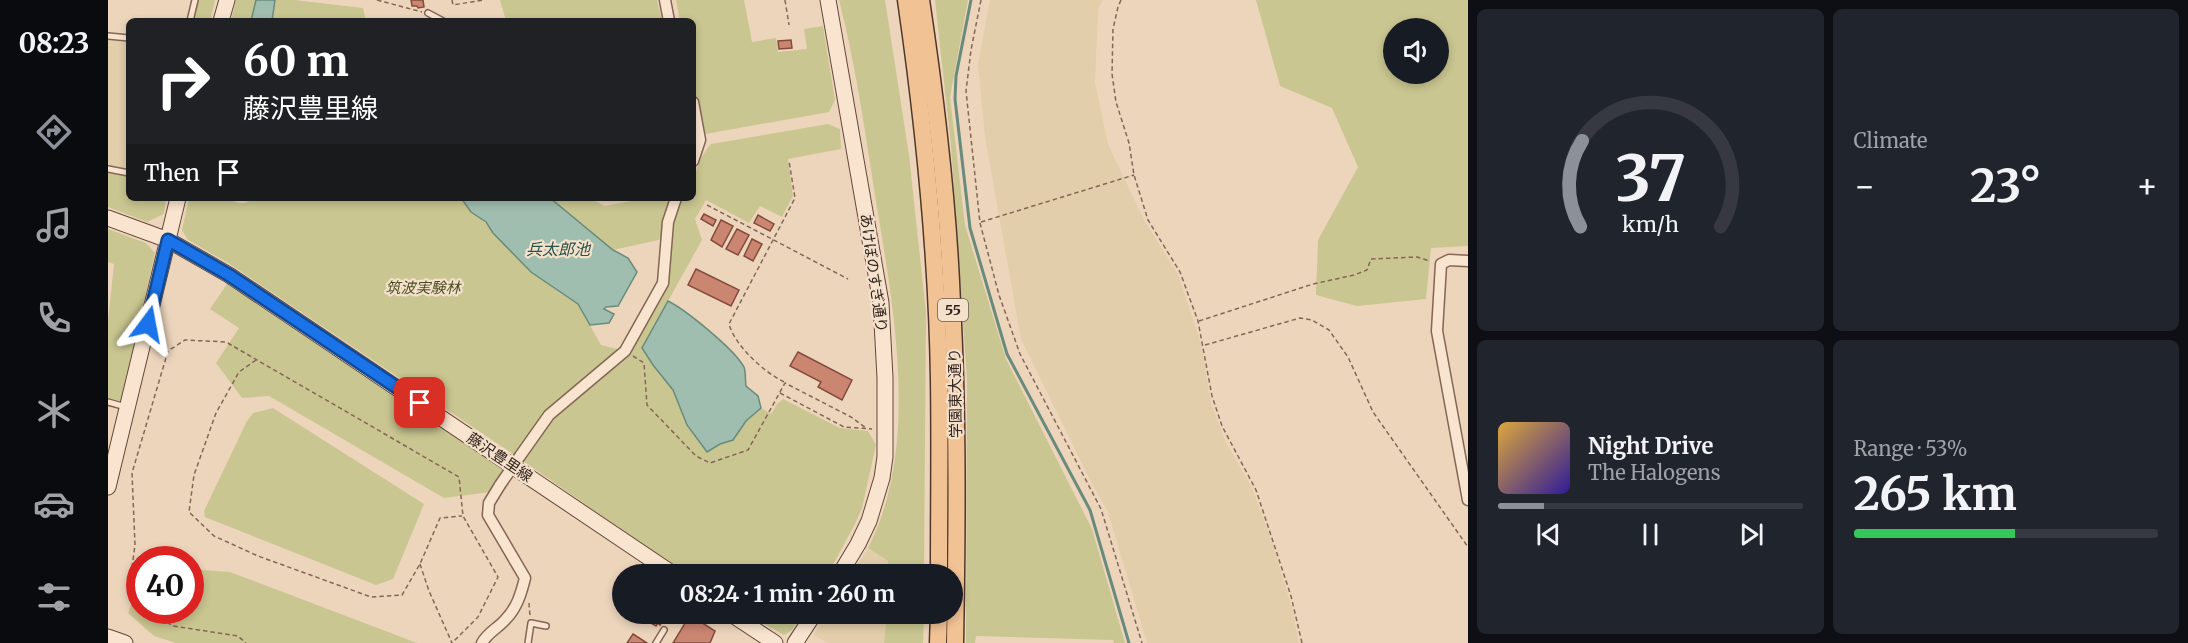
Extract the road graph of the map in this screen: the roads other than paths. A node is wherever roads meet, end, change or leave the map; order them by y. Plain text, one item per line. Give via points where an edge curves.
1 (195, 0) edge
2 (227, 0) edge
3 (665, 0) edge
4 (828, 0) edge
5 (906, 0) edge
6 (921, 0) edge
7 (428, 13) road end
8 (191, 18) edge
9 (223, 18) edge
10 (437, 18) edge
11 (668, 18) edge
12 (108, 36) edge
13 (126, 38) edge
14 (696, 118) edge
15 (696, 152) edge
16 (108, 169) edge
17 (126, 172) edge
18 (177, 201) edge
19 (675, 201) edge
20 (108, 218) edge
21 (168, 240) junction
22 (1468, 261) edge
23 (108, 402) edge
24 (128, 407) junction
25 (108, 487) edge
26 (1468, 500) edge
27 (659, 564) edge
28 (846, 564) edge
29 (939, 564) edge
30 (746, 624) edge
31 (807, 624) edge
32 (939, 624) edge
33 (546, 626) dead end
34 (664, 630) dead end
35 (108, 637) edge
36 (125, 643) edge
37 (482, 643) edge
38 (528, 643) edge
39 (656, 643) edge
40 (775, 643) edge
41 (795, 643) edge
42 (938, 643) edge
43 (955, 643) edge

1 - 8 lane
2 - 9 street
3 - 11 street
4 - 28 street, あけぼのすぎ通り via 881,303 877,431 885,457 878,495
5 - 29 main road, 学園東大通り / 55 via 934,266 939,378
6 - 43 main road, 学園東大通り / 55 via 940,148 952,294
7 - 10 lane
12 - 13 lane
14 - 15 street via 700,140
16 - 17 lane
18 - 21 street
19 - 37 street, bridge via 668,222 663,283 625,351 549,415 489,503 488,515 525,578 512,613
20 - 21 street, 藤沢豊里線
21 - 24 street
21 - 27 street, 藤沢豊里線 via 264,298
22 - 26 street via 1449,260 1441,264 1437,331
23 - 24 lane
24 - 25 street
30 - 40 street
31 - 41 street
32 - 42 main road
33 - 38 lane via 531,623
34 - 39 lane
35 - 36 street

